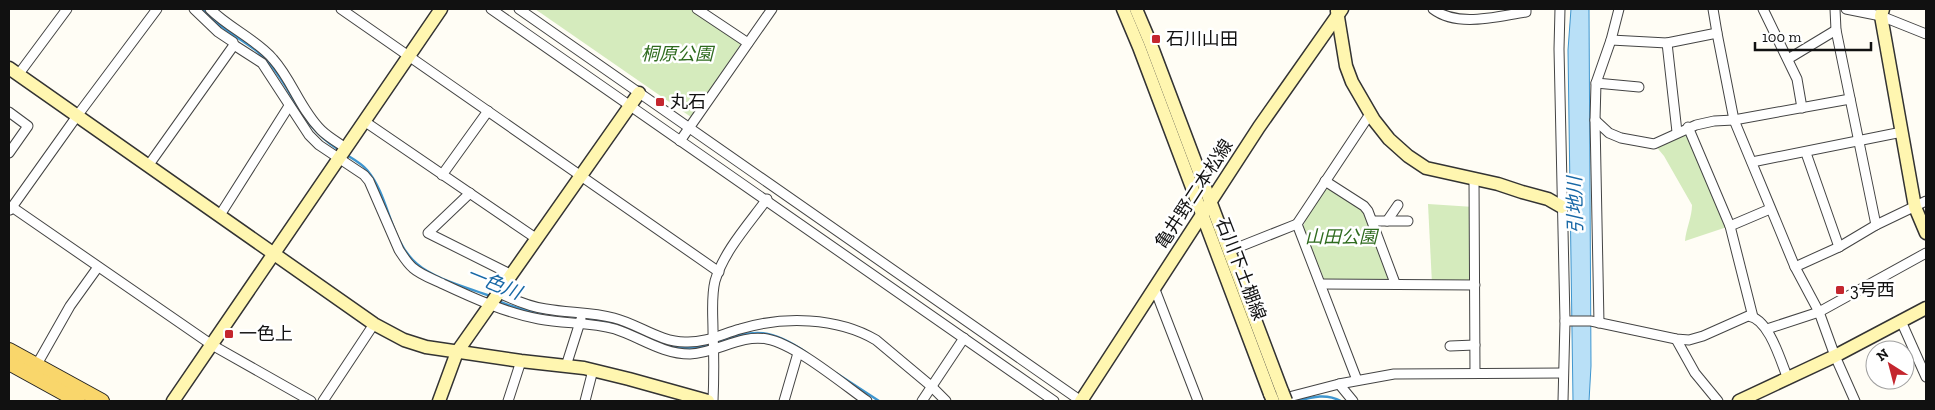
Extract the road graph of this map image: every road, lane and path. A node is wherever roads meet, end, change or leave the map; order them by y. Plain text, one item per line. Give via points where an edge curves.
1 (67, 9) edge
2 (157, 9) edge
3 (194, 9) edge
4 (210, 9) edge
5 (341, 9) edge
6 (441, 9) edge
7 (491, 9) edge
8 (519, 9) edge
9 (697, 9) edge
10 (772, 9) edge
11 (1122, 9) edge
12 (1136, 9) edge
13 (1433, 9) edge
14 (1526, 9) edge
15 (1560, 9) edge
16 (1619, 9) edge
17 (1713, 9) edge
18 (1762, 9) edge
19 (1834, 9) edge
20 (1846, 9) edge
21 (1339, 10) edge
22 (1882, 12) edge
23 (1836, 30) junction
24 (1716, 33) junction
25 (1926, 34) edge
26 (1611, 40) junction
27 (1667, 43) junction
28 (748, 44) junction
29 (234, 45) junction
30 (409, 56) junction
31 (1788, 58) junction
32 (14, 72) edge
33 (1596, 83) junction
34 (1639, 88) dead end
35 (639, 93) junction
36 (1850, 99) junction
37 (631, 105) junction
38 (289, 106) junction
39 (1802, 108) junction
40 (488, 111) junction
41 (9, 112) edge
42 (1370, 114) junction
43 (77, 116) junction
44 (1594, 120) junction
45 (1734, 120) junction
46 (364, 121) junction
47 (1688, 127) junction
48 (689, 128) junction
49 (1677, 132) junction
50 (1902, 132) junction
51 (680, 140) junction
52 (1859, 140) junction
53 (1806, 152) junction
54 (9, 153) edge
55 (342, 153) junction
56 (1752, 162) junction
57 (148, 166) junction
58 (442, 175) junction
59 (580, 176) junction
60 (1474, 180) junction
61 (1325, 182) junction
62 (470, 194) junction
63 (767, 199) junction
64 (1210, 202) junction
65 (1921, 204) edge
66 (1398, 205) dead end
67 (1562, 207) junction
68 (1770, 209) junction
69 (10, 210) edge
70 (220, 215) junction
71 (1202, 215) junction
72 (1408, 220) dead end
73 (1372, 221) junction
74 (1387, 221) junction
75 (1297, 224) junction
76 (1876, 225) junction
77 (1730, 226) junction
78 (1926, 233) edge
79 (537, 238) junction
80 (1839, 247) junction
81 (1229, 251) junction
82 (274, 253) junction
83 (1926, 253) edge
84 (98, 267) junction
85 (1795, 267) junction
86 (719, 272) junction
87 (512, 275) junction
88 (1395, 283) junction
89 (1321, 284) junction
90 (1475, 286) junction
91 (1154, 287) junction
92 (495, 299) junction
93 (1926, 308) edge
94 (583, 312) junction
95 (1819, 312) junction
96 (1753, 317) junction
97 (1568, 321) junction
98 (1901, 321) junction
99 (1595, 322) junction
100 (580, 323) junction
101 (374, 324) junction
102 (1767, 329) junction
103 (714, 338) junction
104 (964, 338) junction
105 (1676, 339) junction
106 (212, 345) junction
107 (1475, 345) junction
108 (1450, 346) dead end
109 (714, 349) junction
110 (9, 350) edge
111 (457, 352) junction
112 (798, 353) junction
113 (1836, 356) junction
114 (521, 362) junction
115 (9, 363) edge
116 (36, 366) junction
117 (566, 366) junction
118 (593, 370) junction
119 (1476, 373) junction
120 (1563, 373) junction
121 (1926, 376) edge
122 (1788, 379) junction
123 (1357, 380) junction
124 (1339, 384) junction
125 (931, 386) junction
126 (77, 398) edge
127 (1277, 398) edge
128 (102, 401) edge
129 (173, 401) edge
130 (311, 401) edge
131 (324, 401) edge
132 (439, 401) edge
133 (508, 401) edge
134 (585, 401) edge
135 (708, 401) edge
136 (713, 401) edge
137 (784, 401) edge
138 (867, 401) edge
139 (922, 401) edge
140 (946, 401) edge
141 (1054, 401) edge
142 (1081, 401) edge
143 (1198, 401) edge
144 (1354, 401) edge
145 (1563, 401) edge
146 (1718, 401) edge
147 (1739, 401) edge
148 (1855, 401) edge

1 - 32 street
2 - 43 street
3 - 29 street
4 - 55 street via 269,54 316,125
5 - 30 street
6 - 30 street
7 - 37 street
8 - 35 street
9 - 28 street
10 - 28 street
11 - 71 street, 石川下土棚線
12 - 64 street, 石川下土棚線
13 - 14 street via 1444,16 1482,18 1526,12
15 - 67 street
16 - 26 street
17 - 24 street
18 - 31 street
19 - 23 street
20 - 22 street
21 - 42 street via 1346,66
21 - 64 street, 亀井野二本松線
22 - 25 street
22 - 50 street
23 - 31 street
23 - 36 street
24 - 27 street
24 - 45 street
26 - 27 street
26 - 33 street
27 - 49 street
28 - 48 street
29 - 38 street via 262,63
29 - 57 street
30 - 40 street
30 - 46 street
31 - 39 street via 1797,78
32 - 43 street
33 - 34 street
33 - 44 street
35 - 37 street
35 - 48 street
36 - 39 street
36 - 52 street
37 - 51 street
37 - 59 street
38 - 55 street via 309,135
38 - 70 street
39 - 45 street
40 - 58 street
40 - 59 street
41 - 54 street via 28,126
42 - 60 street via 1389,139 1416,163
42 - 61 street
43 - 57 street
43 - 69 street
44 - 49 street via 1609,133 1639,142 1654,144
44 - 99 street
45 - 47 street
45 - 56 street
46 - 55 street
46 - 58 street
47 - 49 street
47 - 77 street
48 - 51 street
48 - 142 street
50 - 52 street
50 - 65 street
51 - 63 street
52 - 53 street
52 - 76 street
53 - 56 street
53 - 80 street
55 - 82 street
55 - 92 street via 369,181 399,250 413,268 466,294
56 - 68 street
57 - 70 street
58 - 62 street
59 - 79 street
59 - 86 street
60 - 67 street via 1539,196
60 - 90 street
61 - 73 street via 1364,206
61 - 75 street
62 - 79 street
62 - 87 street via 428,233
63 - 86 street
63 - 104 street
64 - 71 street, 亀井野二本松線
64 - 81 street, 石川下土棚線
65 - 76 street
65 - 78 street
66 - 74 street
67 - 97 street
68 - 77 street
68 - 85 street
69 - 84 street
70 - 82 street
71 - 91 street, 亀井野二本松線
71 - 127 street, 石川下土棚線
72 - 74 street
73 - 74 street
73 - 88 street
75 - 81 street
75 - 89 street
76 - 80 street
77 - 96 street
79 - 87 street
80 - 85 street
81 - 127 street, 石川下土棚線
82 - 101 street
82 - 106 street
83 - 95 street
84 - 106 street
84 - 116 street via 70,306
85 - 95 street
86 - 103 street via 714,290
87 - 92 street
88 - 89 street
88 - 90 street
89 - 123 street
90 - 107 street
91 - 142 street, 亀井野二本松線
91 - 143 street
92 - 94 street
92 - 100 street via 532,318
92 - 111 street
93 - 98 street
94 - 100 street
94 - 103 street via 616,318 678,342
95 - 102 street
95 - 113 street
96 - 102 street
96 - 105 street via 1748,316 1689,340
97 - 99 street
97 - 120 street
98 - 113 street
98 - 121 street
99 - 105 street
100 - 109 street via 616,329 679,353
100 - 117 street
101 - 111 street via 426,348
101 - 131 street
102 - 122 street
103 - 109 street
103 - 125 street via 756,325 785,322 808,321 844,326 876,340
104 - 125 street
104 - 141 street
105 - 146 street via 1695,373
106 - 129 street
106 - 130 street
107 - 108 street
107 - 119 street
109 - 112 street via 755,338 782,344
109 - 136 street
110 - 116 main road
111 - 114 street
111 - 132 street
112 - 137 street
112 - 138 street
113 - 122 street
113 - 148 street
114 - 117 street
114 - 133 street
115 - 126 main road
116 - 126 main road
117 - 118 street
118 - 134 street
118 - 135 street
119 - 120 street
119 - 123 street via 1394,374
120 - 145 street
122 - 147 street
123 - 124 street
124 - 127 street
124 - 144 street
125 - 139 street
125 - 140 street
126 - 128 main road

